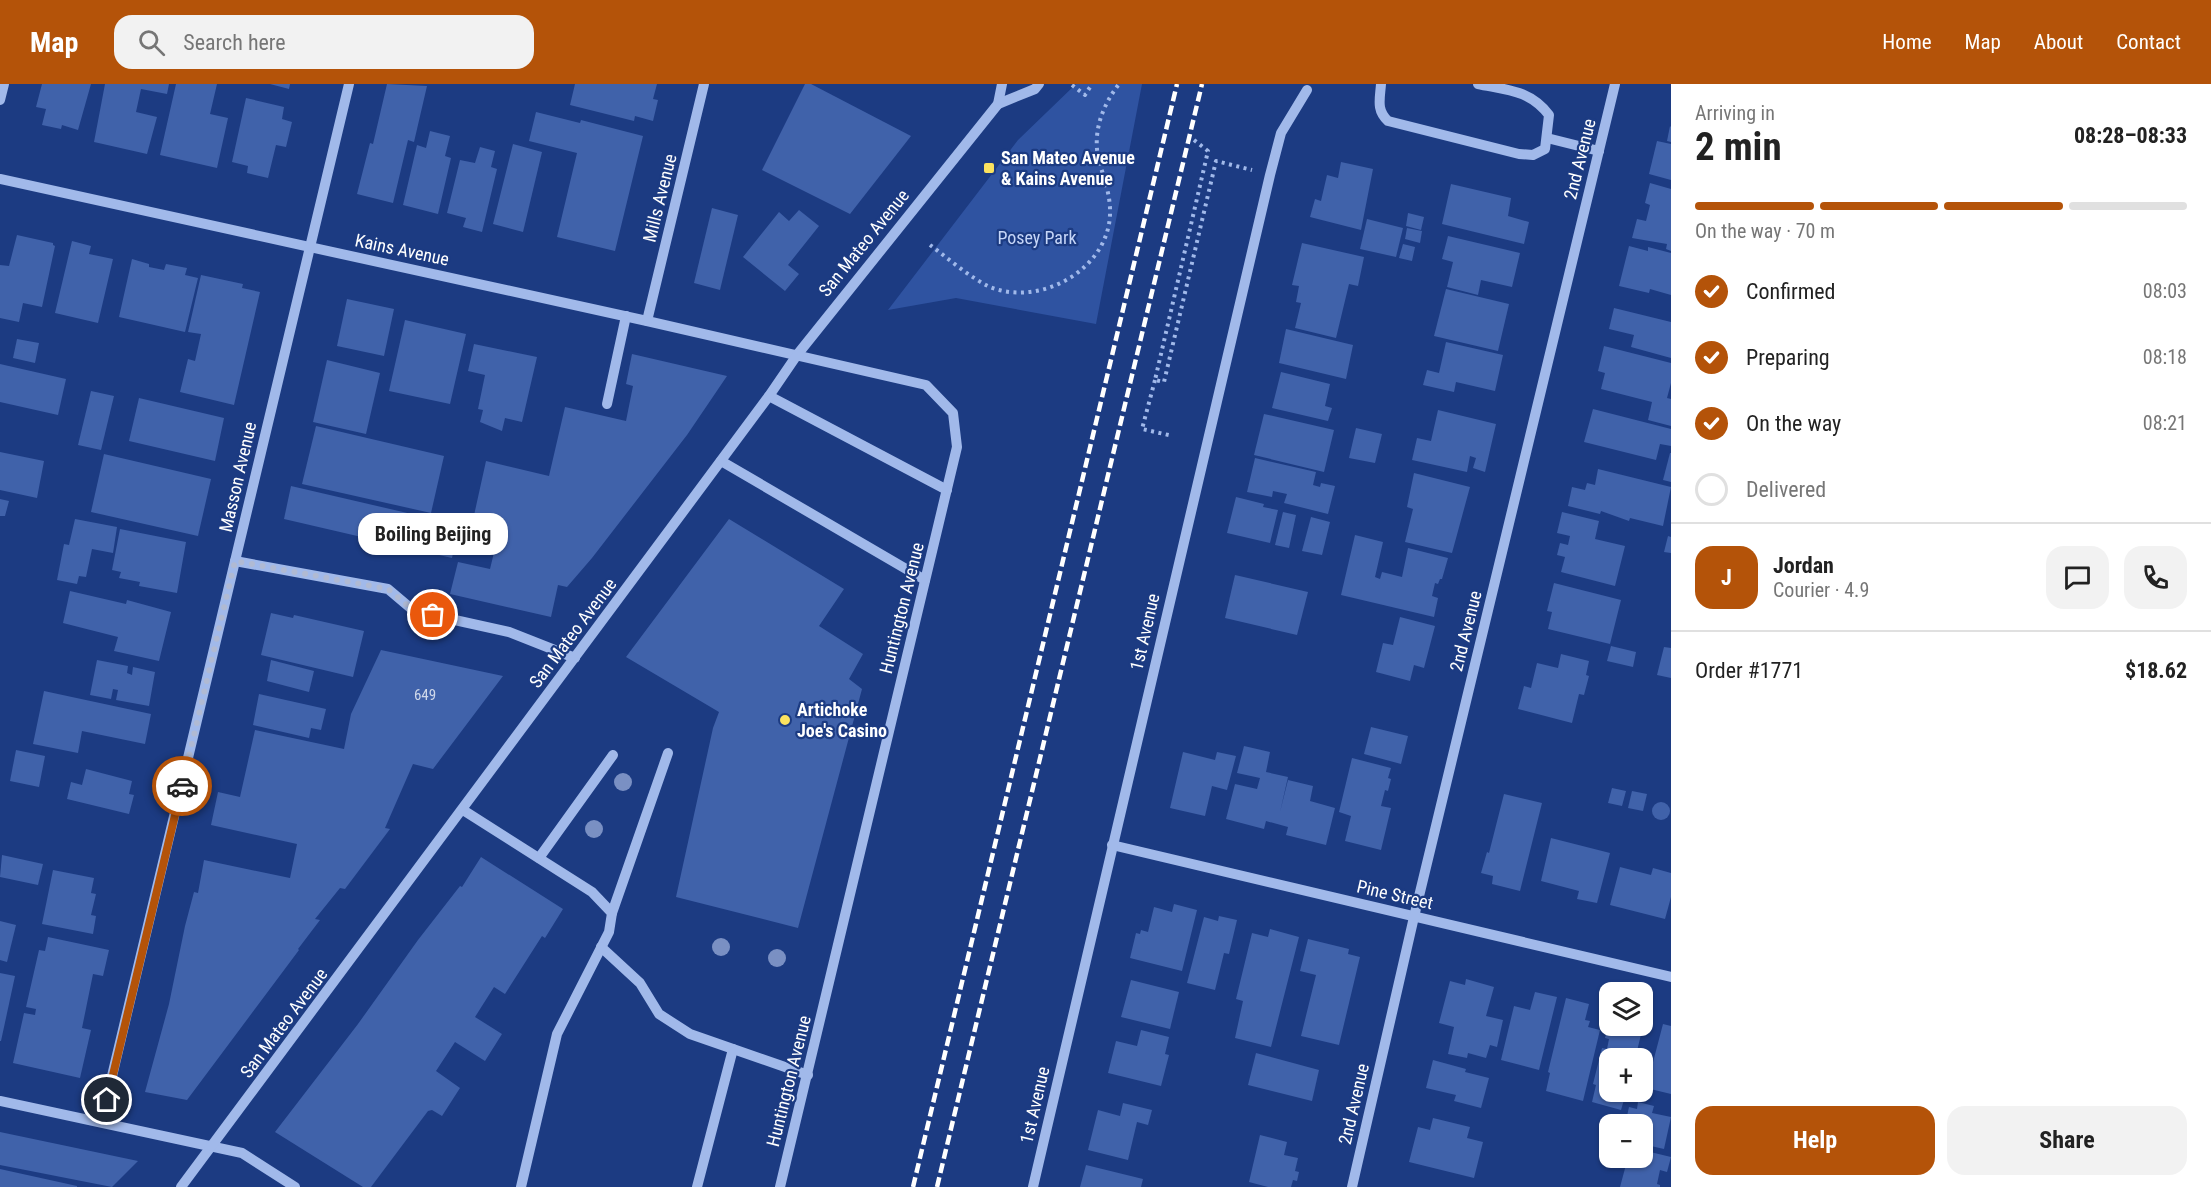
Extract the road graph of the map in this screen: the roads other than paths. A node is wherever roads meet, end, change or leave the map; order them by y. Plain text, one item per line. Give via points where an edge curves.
1 (4, 84) edge
2 (349, 84) edge
3 (704, 84) edge
4 (1002, 84) edge
5 (1039, 84) edge
6 (1382, 84) edge
7 (1478, 84) edge
8 (1615, 84) edge
9 (1307, 90) dead end
10 (0, 100) edge
11 (998, 104) junction
12 (1547, 138) junction
13 (1599, 151) junction
14 (0, 179) edge
15 (310, 247) junction
16 (626, 316) junction
17 (647, 321) junction
18 (797, 355) junction
19 (770, 396) junction
20 (607, 404) dead end
21 (721, 461) junction
22 (947, 490) junction
23 (235, 561) junction
24 (926, 580) junction
25 (575, 658) junction
26 (668, 753) dead end
27 (613, 755) dead end
28 (463, 810) junction
29 (1112, 845) junction
30 (538, 858) junction
31 (612, 913) junction
32 (1414, 917) junction
33 (601, 947) junction
34 (1671, 977) edge
35 (733, 1049) junction
36 (808, 1075) junction
37 (0, 1101) edge
38 (101, 1122) junction
39 (212, 1146) junction
40 (181, 1187) edge
41 (295, 1187) edge
42 (521, 1187) edge
43 (697, 1187) edge
44 (780, 1187) edge
45 (1033, 1187) edge
46 (1352, 1187) edge

1 - 10 street
2 - 15 street, Masson Avenue
3 - 17 street, Mills Avenue
4 - 11 street, San Mateo Avenue
5 - 11 street, San Mateo Avenue
6 - 12 street via 1380,114 1388,121 1519,154 1533,155 1545,149
7 - 12 street via 1526,94 1539,102 1549,115
8 - 13 street, 2nd Avenue
9 - 29 street, 1st Avenue via 1281,133 1270,175
11 - 18 street, San Mateo Avenue
12 - 13 street
13 - 32 street, 2nd Avenue
14 - 15 street, Kains Avenue
15 - 16 street, Kains Avenue
15 - 23 street, Masson Avenue
16 - 17 street, Kains Avenue
16 - 20 street
17 - 18 street, Kains Avenue
18 - 19 street, San Mateo Avenue
18 - 22 street, Huntington Avenue via 926,385 953,413 957,447
19 - 21 street, San Mateo Avenue
19 - 22 street
21 - 24 street
21 - 25 street, San Mateo Avenue
22 - 24 street, Huntington Avenue
23 - 25 street via 388,589 414,611 509,632
23 - 38 street, Masson Avenue
24 - 36 street, Huntington Avenue
25 - 28 street, San Mateo Avenue
26 - 31 street
27 - 30 street
28 - 30 street
28 - 39 street, San Mateo Avenue
29 - 32 street, Pine Street
29 - 45 street, 1st Avenue
30 - 31 street via 592,892
31 - 33 street
32 - 34 street, Pine Street
32 - 46 street, 2nd Avenue
33 - 35 street via 640,982 659,1014 690,1034
33 - 42 street via 557,1034
35 - 36 street
35 - 43 street
36 - 44 street, Huntington Avenue
37 - 38 street
38 - 39 street
39 - 40 street, San Mateo Avenue
39 - 41 street via 242,1153

